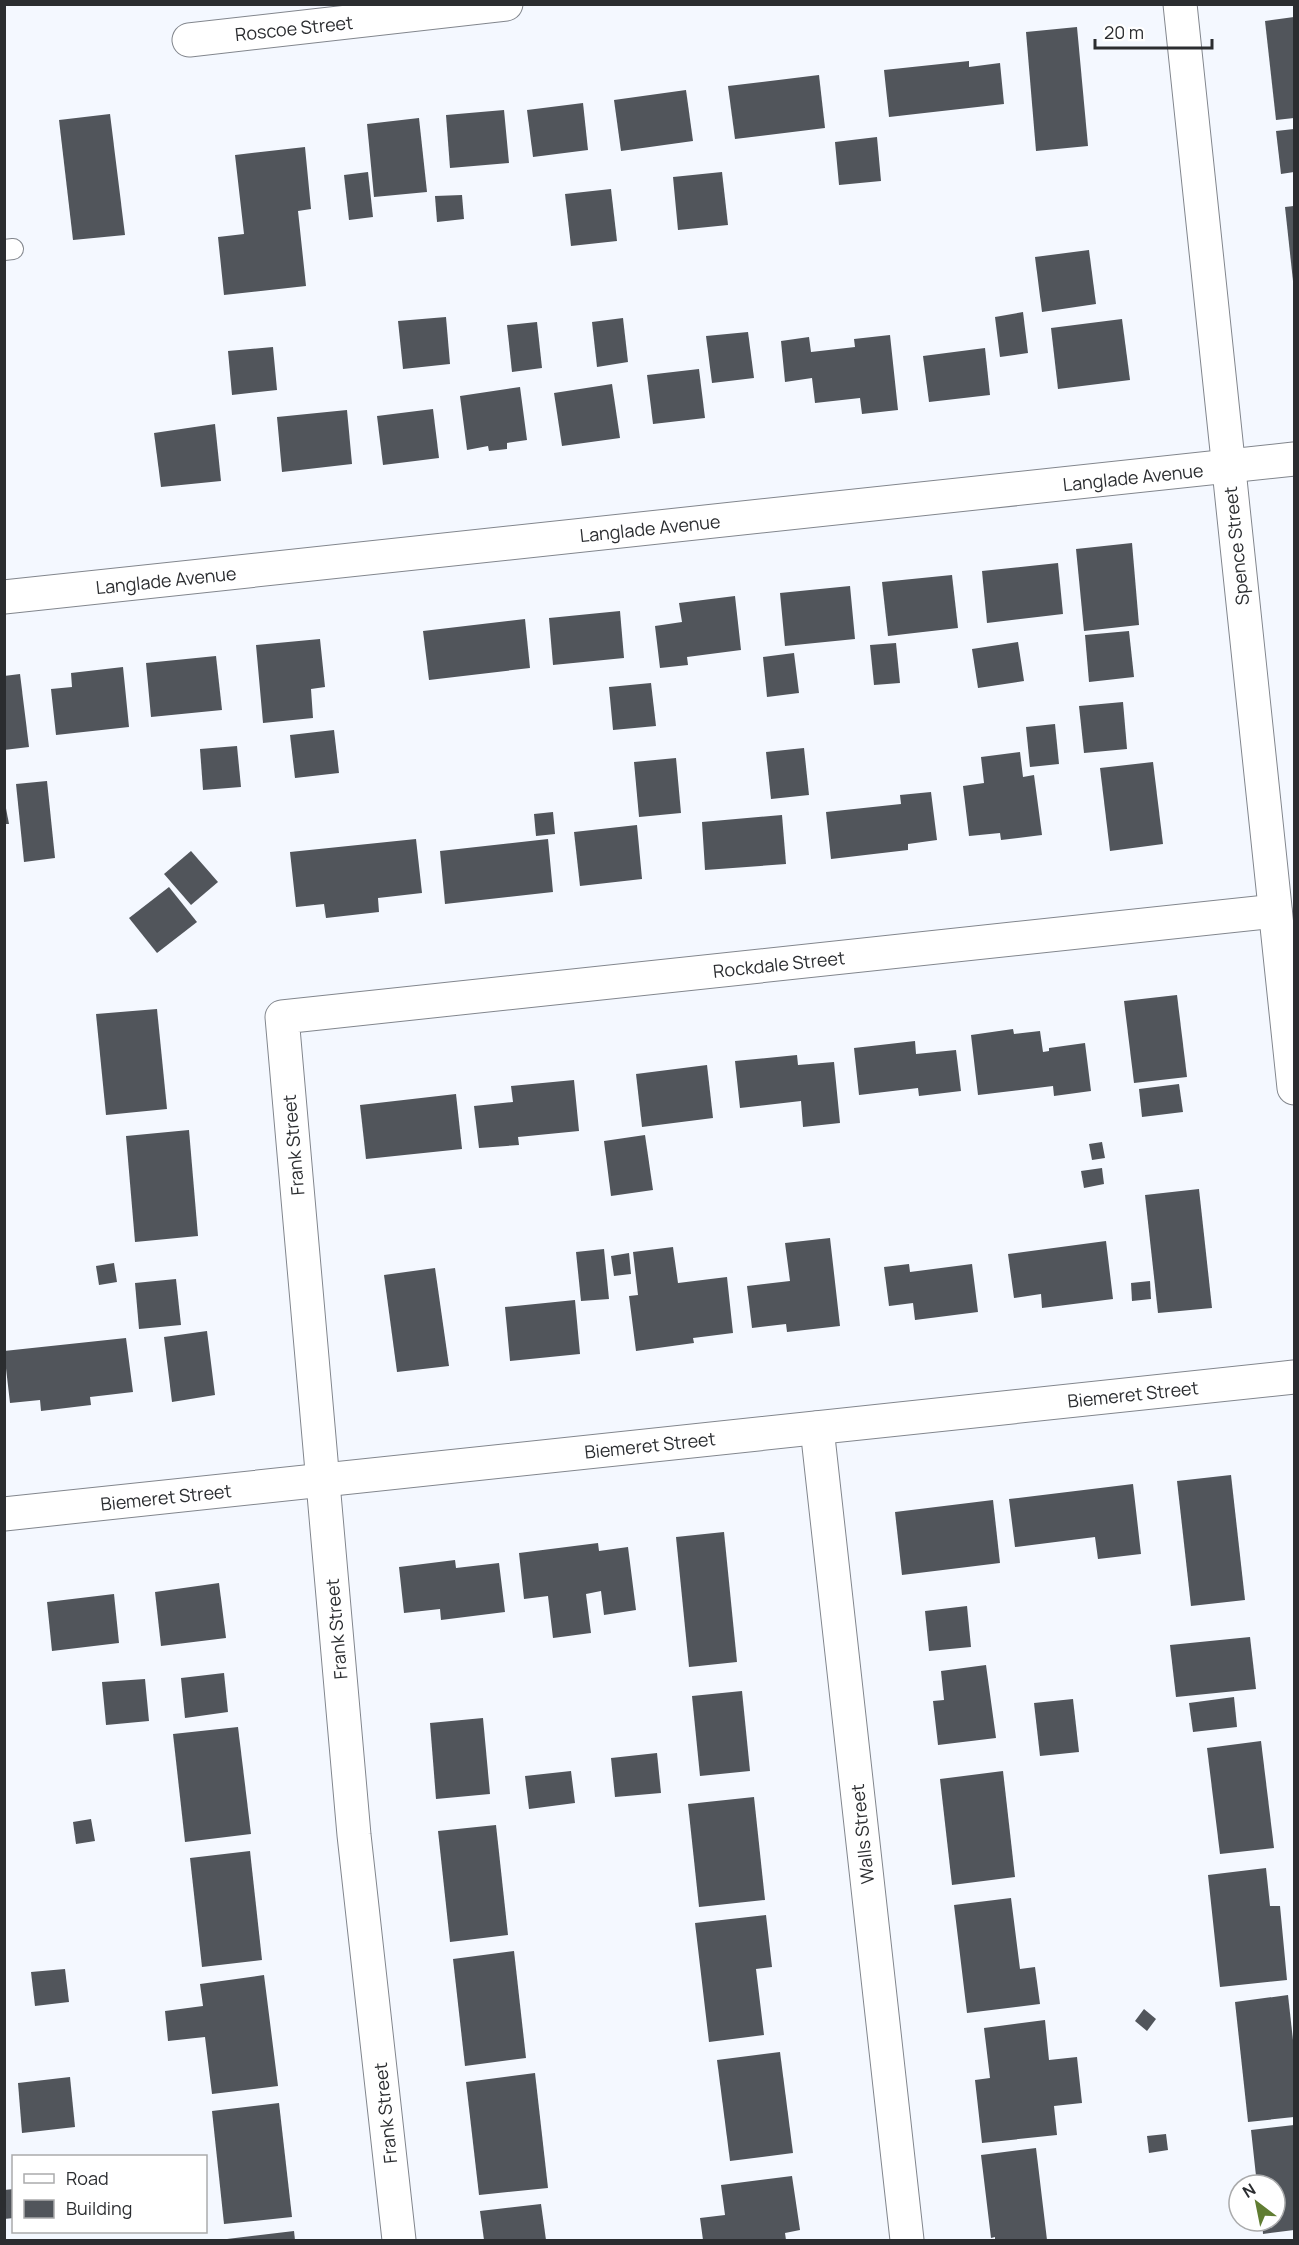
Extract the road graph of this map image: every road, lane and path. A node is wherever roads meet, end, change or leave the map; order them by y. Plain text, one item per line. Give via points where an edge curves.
1 (506, 4) edge
2 (1179, 4) edge
3 (189, 40) dead end
4 (1294, 459) edge
5 (1227, 466) junction
6 (4, 597) edge
7 (1275, 911) junction
8 (282, 1017) joint
9 (1294, 1088) edge
10 (1294, 1377) edge
11 (817, 1428) junction
12 (323, 1480) junction
13 (4, 1514) edge
14 (399, 2241) edge
15 (907, 2241) edge

1 - 3 street, Roscoe Street
2 - 5 street, Spence Street
4 - 5 street, Langlade Avenue
5 - 6 street, Langlade Avenue
5 - 7 street, Spence Street
7 - 8 street, Rockdale Street
7 - 9 street, Spence Street
8 - 12 street, Frank Street
10 - 11 street, Biemeret Street
11 - 12 street, Biemeret Street
11 - 15 street, Walls Street
12 - 13 street, Biemeret Street
12 - 14 street, Frank Street via 354,1835

